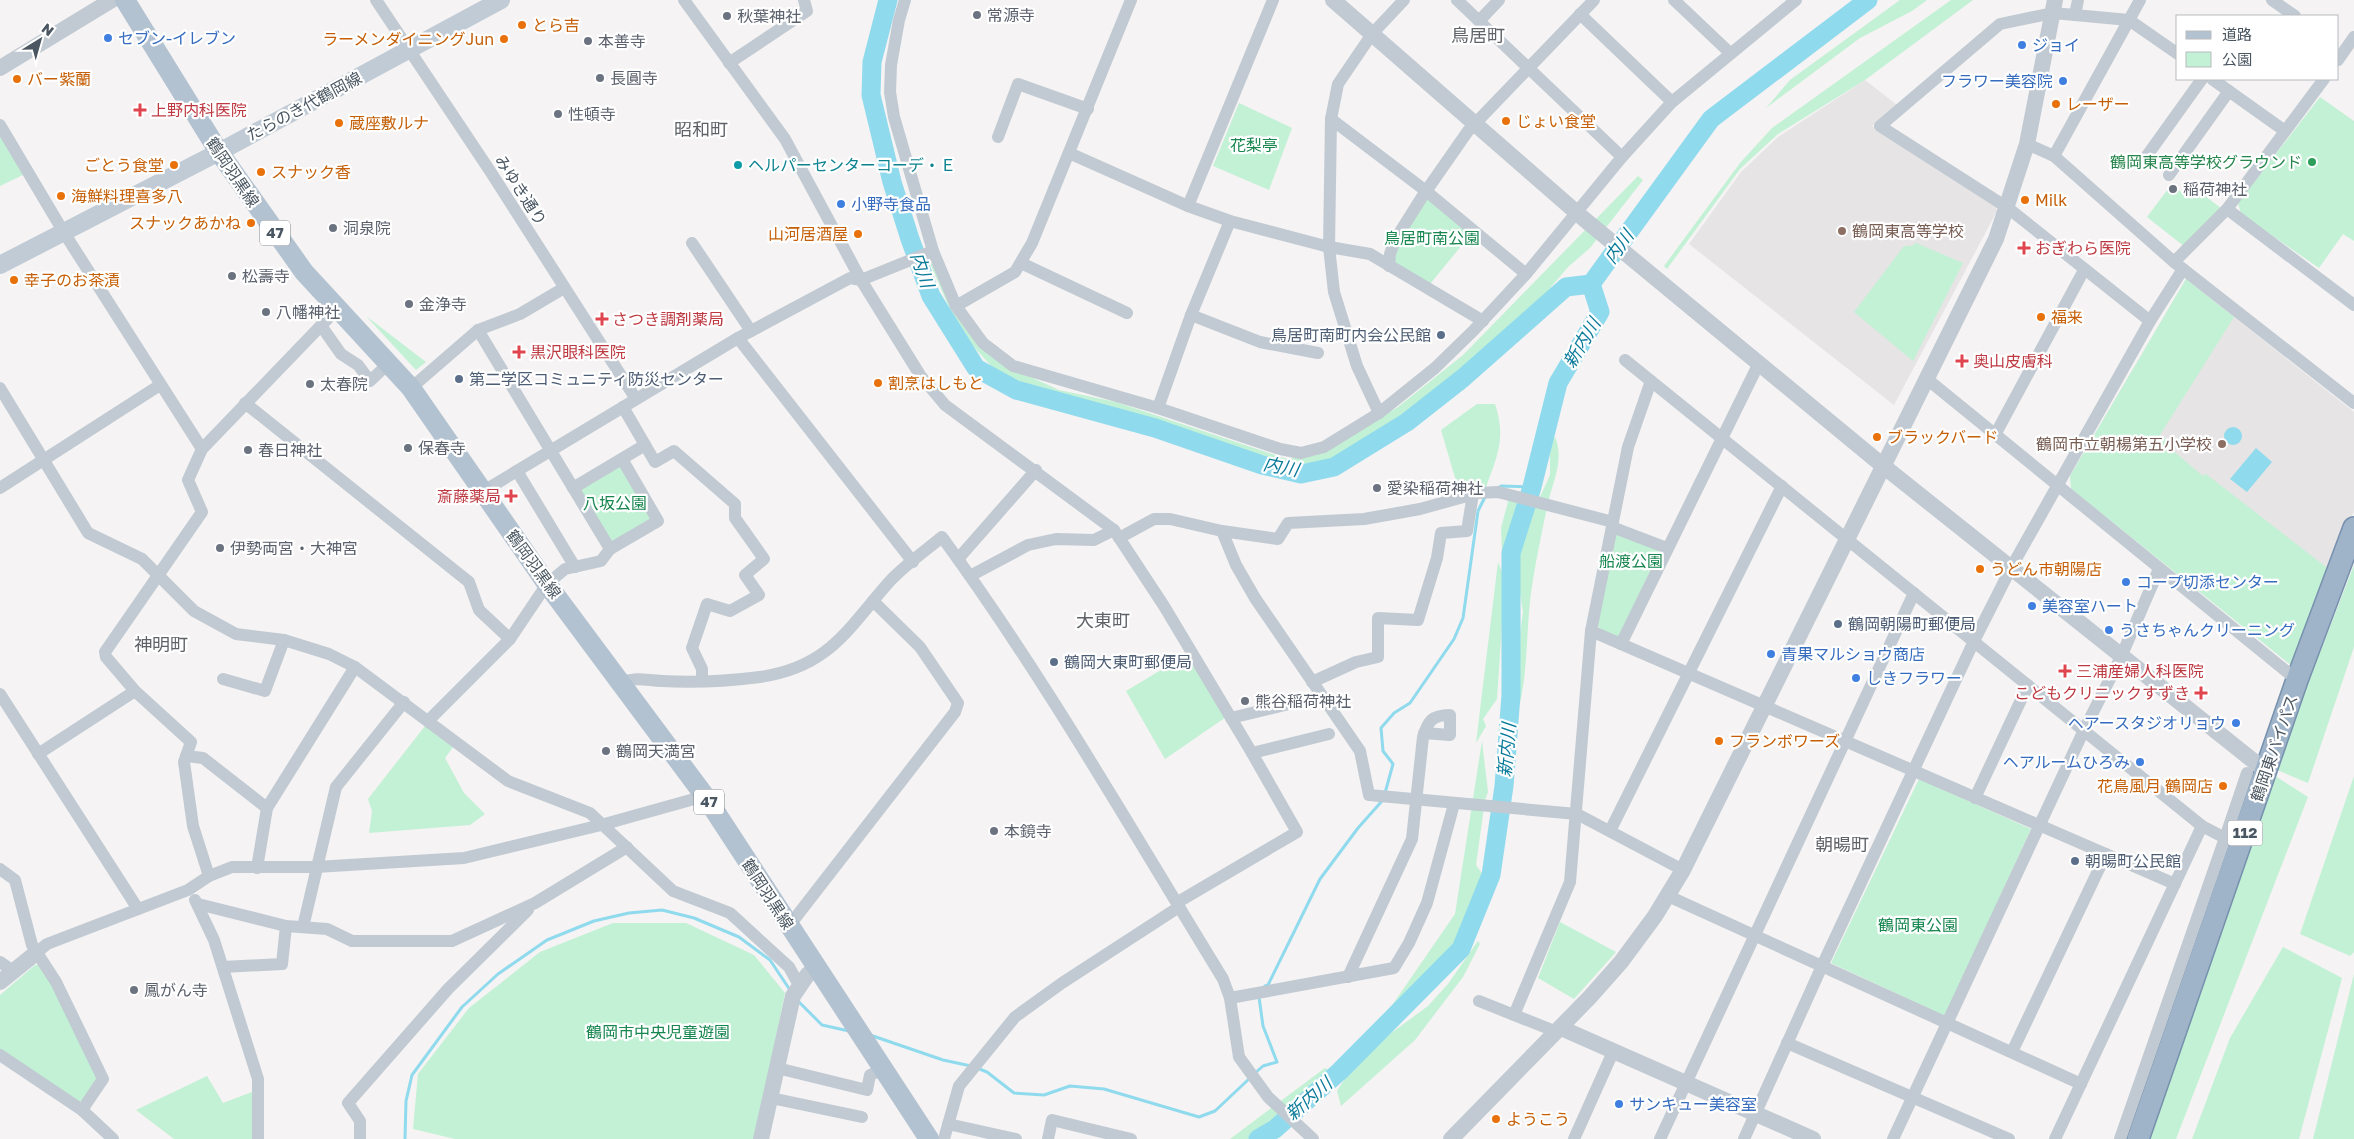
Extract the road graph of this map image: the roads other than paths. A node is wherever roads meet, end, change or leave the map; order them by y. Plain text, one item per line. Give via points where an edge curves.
1 (112, 0) edge
2 (125, 0) edge
3 (376, 0) edge
4 (501, 0) edge
5 (684, 0) edge
6 (804, 0) edge
7 (905, 0) edge
8 (1131, 0) edge
9 (1273, 0) edge
10 (1334, 0) edge
11 (1404, 0) edge
12 (1457, 0) edge
13 (1499, 0) edge
14 (1594, 0) edge
15 (1796, 0) edge
16 (2078, 0) edge
17 (2140, 0) edge
18 (2272, 0) edge
19 (1682, 3) edge
20 (2054, 6) edge
21 (1580, 14) junction
22 (2075, 15) junction
23 (2294, 15) edge
24 (2129, 20) junction
25 (1479, 21) junction
26 (1372, 34) junction
27 (2354, 37) edge
28 (408, 50) junction
29 (1730, 53) junction
30 (2176, 53) edge
31 (2343, 54) edge
32 (729, 63) junction
33 (0, 68) edge
34 (1529, 68) junction
35 (2201, 80) edge
36 (2214, 80) edge
37 (2323, 80) edge
38 (2230, 91) junction
39 (1672, 102) junction
40 (1088, 109) junction
41 (1331, 119) junction
42 (1475, 123) junction
43 (0, 124) edge
44 (2285, 131) junction
45 (998, 137) dead end
46 (2027, 144) junction
47 (219, 152) junction
48 (1069, 153) junction
49 (2054, 156) junction
50 (1622, 157) junction
51 (2146, 157) dead end
52 (2169, 175) dead end
53 (1426, 191) junction
54 (1188, 206) junction
55 (2008, 208) junction
56 (2227, 209) junction
57 (1580, 216) junction
58 (1230, 221) junction
59 (63, 231) junction
60 (692, 243) dead end
61 (1329, 247) junction
62 (933, 251) junction
63 (1021, 262) junction
64 (0, 265) edge
65 (1389, 266) junction
66 (2178, 266) junction
67 (2084, 270) junction
68 (1526, 274) junction
69 (861, 280) junction
70 (564, 288) junction
71 (2354, 305) edge
72 (956, 306) junction
73 (336, 310) junction
74 (1127, 313) dead end
75 (1191, 315) junction
76 (2150, 320) junction
77 (1483, 321) junction
78 (322, 327) junction
79 (478, 330) junction
80 (751, 331) junction
81 (738, 338) junction
82 (1318, 353) dead end
83 (1625, 360) dead end
84 (1759, 363) junction
85 (388, 364) junction
86 (1927, 379) junction
87 (1651, 380) junction
88 (160, 385) junction
89 (0, 388) edge
90 (411, 388) junction
91 (636, 399) junction
92 (245, 403) junction
93 (2354, 403) edge
94 (623, 407) junction
95 (1158, 408) junction
96 (1379, 413) junction
97 (1995, 435) junction
98 (1721, 437) junction
99 (645, 446) junction
100 (202, 449) junction
101 (550, 450) junction
102 (622, 459) junction
103 (44, 461) junction
104 (1882, 465) junction
105 (1036, 470) junction
106 (517, 471) junction
107 (1782, 486) junction
108 (2058, 486) junction
109 (0, 488) edge
110 (573, 488) junction
111 (482, 492) junction
112 (1473, 494) junction
113 (1613, 524) junction
114 (2354, 528) edge
115 (1222, 531) junction
116 (1116, 534) junction
117 (1847, 539) junction
118 (1667, 548) junction
119 (610, 549) junction
120 (958, 559) junction
121 (913, 562) junction
122 (575, 566) junction
123 (2011, 568) junction
124 (2159, 569) junction
125 (970, 576) junction
126 (159, 577) junction
127 (547, 584) junction
128 (1914, 593) junction
129 (873, 602) junction
130 (1591, 631) junction
131 (510, 639) junction
132 (284, 640) junction
133 (1974, 641) junction
134 (1621, 644) junction
135 (2121, 657) junction
136 (355, 667) junction
137 (1687, 672) junction
138 (223, 679) dead end
139 (702, 680) junction
140 (2297, 680) junction
141 (621, 682) junction
142 (1312, 682) junction
143 (2028, 685) junction
144 (135, 691) junction
145 (0, 694) edge
146 (1322, 696) junction
147 (404, 702) junction
148 (1764, 706) junction
149 (1231, 718) junction
150 (429, 720) junction
151 (2084, 730) junction
152 (1424, 733) dead end
153 (1329, 734) dead end
154 (1845, 741) junction
155 (1252, 753) junction
156 (38, 754) junction
157 (186, 756) junction
158 (1914, 771) junction
159 (2256, 772) junction
160 (705, 796) junction
161 (1975, 798) junction
162 (1417, 800) junction
163 (1458, 804) junction
164 (267, 808) junction
165 (1577, 814) junction
166 (601, 824) junction
167 (2039, 826) junction
168 (2202, 826) junction
169 (1610, 832) junction
170 (2225, 838) junction
171 (627, 847) junction
172 (2106, 854) junction
173 (316, 867) junction
174 (257, 868) junction
175 (1683, 870) junction
176 (2, 876) edge
177 (209, 876) junction
178 (2175, 884) junction
179 (188, 890) junction
180 (1668, 896) junction
181 (535, 903) junction
182 (198, 904) junction
183 (1178, 904) junction
184 (138, 909) junction
185 (286, 926) junction
186 (789, 926) junction
187 (303, 927) junction
188 (1754, 935) junction
189 (36, 953) junction
190 (1822, 966) junction
191 (6, 967) edge
192 (223, 967) junction
193 (820, 970) junction
194 (1348, 976) junction
195 (0, 982) edge
196 (799, 985) junction
197 (1230, 998) junction
198 (1479, 1001) dead end
199 (1514, 1015) junction
200 (1947, 1023) junction
201 (1559, 1030) junction
202 (1787, 1043) junction
203 (1613, 1052) junction
204 (2012, 1052) junction
205 (0, 1056) edge
206 (777, 1068) junction
207 (884, 1070) junction
208 (1686, 1084) junction
209 (2081, 1084) junction
210 (1912, 1097) junction
211 (770, 1098) junction
212 (82, 1110) junction
213 (1756, 1114) junction
214 (862, 1117) dead end
215 (948, 1124) junction
216 (113, 1139) edge
217 (258, 1139) edge
218 (360, 1139) edge
219 (761, 1139) edge
220 (929, 1139) edge
221 (944, 1139) edge
222 (1016, 1139) edge
223 (1048, 1139) edge
224 (1131, 1139) edge
225 (1313, 1139) edge
226 (1451, 1139) edge
227 (1574, 1139) edge
228 (1660, 1139) edge
229 (1744, 1139) edge
230 (1813, 1139) edge
231 (1893, 1139) edge
232 (2009, 1139) edge
233 (2055, 1139) edge
234 (2120, 1139) edge
235 (2138, 1139) edge

1 - 33 street
2 - 47 main road, 鶴岡羽黒線 / 47
3 - 28 street, みゆき通り
4 - 28 main road, たらのき代鶴岡線
5 - 32 street
6 - 32 street via 807,10
7 - 62 street via 891,65 890,92 894,118
8 - 40 street
9 - 54 street
10 - 26 street
11 - 26 street
12 - 25 street
13 - 25 street
14 - 21 street
15 - 29 street
16 - 22 street
17 - 24 street
18 - 23 street
19 - 29 street
20 - 22 street
20 - 46 street
20 - 55 street via 2000,24 1880,126
21 - 34 street
21 - 39 street
22 - 24 street
24 - 30 street
24 - 49 street
25 - 34 street
26 - 41 street via 1338,84
26 - 42 street
27 - 31 street
28 - 47 main road, たらのき代鶴岡線
28 - 70 street, みゆき通り
29 - 39 street
32 - 69 street via 785,139
34 - 42 street
34 - 50 street
35 - 51 street
36 - 38 street
37 - 44 street
38 - 44 street
38 - 52 street
39 - 50 street
40 - 45 street via 1018,84
40 - 48 street
41 - 53 street
41 - 61 street
42 - 53 street
42 - 57 street
43 - 59 street
44 - 56 street
46 - 49 street
46 - 55 street
47 - 59 main road, たらのき代鶴岡線
47 - 73 main road, 鶴岡羽黒線 / 47 via 304,272
48 - 54 street
48 - 63 street
49 - 66 street
50 - 57 street
53 - 65 street via 1395,240
53 - 68 street
54 - 58 street
55 - 67 street
55 - 86 street
56 - 66 street
56 - 71 street
57 - 68 street
57 - 84 street
58 - 61 street
58 - 75 street
59 - 64 main road, たらのき代鶴岡線
59 - 88 street
60 - 80 street
61 - 65 street via 1370,254
61 - 96 street via 1334,292 1357,366
62 - 69 street
62 - 72 street
63 - 72 street via 1015,272
63 - 74 street
65 - 77 street
66 - 76 street
66 - 93 street
67 - 76 street
67 - 97 street
68 - 77 street
69 - 80 street via 850,278
69 - 105 street via 915,367 945,404
70 - 79 street via 520,314
70 - 91 street, みゆき通り
72 - 95 street via 982,343 1013,366
73 - 78 street
73 - 85 main road, 鶴岡羽黒線 / 47
75 - 82 street via 1260,342
75 - 95 street
76 - 108 street
77 - 96 street via 1437,366
78 - 85 street via 341,354 358,365 370,381
78 - 92 street
79 - 90 street
79 - 101 street
80 - 81 street
81 - 91 street
81 - 121 street
83 - 87 street
84 - 98 street
84 - 104 street
85 - 90 main road, 鶴岡羽黒線 / 47
86 - 97 street
86 - 104 street
87 - 98 street
87 - 113 street via 1628,448
88 - 100 street
88 - 103 street
89 - 103 street
90 - 111 main road, 鶴岡羽黒線 / 47
91 - 94 street
92 - 100 street
92 - 131 street via 469,582 479,610
94 - 99 street
94 - 101 street
95 - 96 street via 1301,453 1324,447
97 - 108 street
98 - 107 street
98 - 118 street
99 - 102 street
99 - 139 street via 655,462 674,451 735,504 735,518 764,559 745,575 759,595 730,611 706,604 692,648 702,669
100 - 126 street via 188,480 202,512
101 - 106 street
101 - 110 street
102 - 110 street
102 - 119 street via 658,521
103 - 109 street
103 - 126 street via 88,533 142,559
104 - 117 street
104 - 123 street
105 - 116 street
105 - 120 street
106 - 111 street
106 - 122 street
107 - 117 street
107 - 137 street
108 - 123 street
108 - 124 street
110 - 119 street
111 - 127 main road, 鶴岡羽黒線 / 47
112 - 113 street via 1498,492
112 - 115 street via 1420,509 1364,519 1288,523 1278,539
112 - 142 street via 1467,530 1442,533 1418,620 1378,618 1378,657 1356,662
113 - 118 street
113 - 130 street
114 - 140 highway, 鶴岡東バイパス / 112
115 - 116 street via 1170,519 1154,519
115 - 142 street via 1255,598
116 - 125 street via 1094,540 1056,539 1028,545
116 - 149 street via 1164,606
117 - 128 street
117 - 148 street
118 - 134 street
119 - 122 street via 601,561
120 - 121 street via 942,537
120 - 125 street
121 - 129 street via 892,579
122 - 127 street via 565,569
123 - 133 street
123 - 135 street
124 - 135 street
124 - 140 street
125 - 183 street via 1123,811
126 - 132 street via 194,611 236,634
126 - 144 street via 105,652
127 - 131 street
127 - 141 main road, 鶴岡羽黒線 / 47
128 - 133 street
128 - 154 street
129 - 139 street via 842,639 804,666 762,676
129 - 186 street via 920,647 958,704
130 - 134 street
130 - 165 street
131 - 150 street
132 - 136 street via 329,654
132 - 138 street via 265,691
133 - 143 street
133 - 158 street
134 - 137 street
135 - 151 street
135 - 159 street
136 - 147 street
136 - 164 street
137 - 148 street
137 - 169 street
139 - 141 street via 661,681 637,677
140 - 159 highway, 鶴岡東バイパス / 112
141 - 160 main road, 鶴岡羽黒線 / 47
142 - 146 street
143 - 151 street
143 - 161 street
144 - 156 street
144 - 157 street via 191,742
145 - 156 street
146 - 149 street
146 - 162 street via 1360,751 1369,795
147 - 150 street
147 - 173 street via 336,787
148 - 154 street
148 - 175 street
149 - 155 street
150 - 166 street via 508,781 590,813
151 - 167 street
151 - 168 street
152 - 162 street
153 - 155 street
154 - 158 street
154 - 188 street
155 - 183 street via 1297,832
156 - 184 street
157 - 164 street via 203,758
157 - 177 street via 184,762 193,826
158 - 161 street
158 - 190 street
159 - 170 street
159 - 235 highway, 鶴岡東バイパス / 112
160 - 166 street
160 - 186 main road, 鶴岡羽黒線 / 47
161 - 167 street
162 - 163 street
162 - 194 street via 1412,839
163 - 165 street
163 - 194 street via 1426,903 1394,968
164 - 174 street
165 - 169 street
165 - 199 street via 1570,882
166 - 171 street
166 - 173 street via 464,858
167 - 172 street
167 - 200 street
168 - 170 street
168 - 178 street
169 - 175 street
170 - 234 street
171 - 181 street
171 - 196 street via 673,890 730,913 788,967
172 - 178 street
172 - 204 street
173 - 174 street
173 - 187 street
174 - 177 street via 232,868
175 - 180 street
176 - 189 street via 15,880
177 - 179 street
178 - 209 street
179 - 182 street
179 - 184 street
180 - 188 street
180 - 201 street via 1621,962
181 - 187 street via 452,941 352,941 327,929
181 - 218 street via 448,989 348,1103 360,1121
182 - 185 street
182 - 192 street
183 - 197 street via 1223,979
183 - 215 street via 1015,1017 959,1086
184 - 189 street via 47,944
185 - 187 street
185 - 192 street via 282,964
186 - 193 main road, 鶴岡羽黒線 / 47
188 - 190 street
188 - 208 street
189 - 191 street
189 - 212 street via 56,982 102,1079
190 - 200 street
190 - 202 street
191 - 195 street
192 - 217 street via 258,1079
193 - 196 street via 808,974
193 - 207 main road, 鶴岡羽黒線 / 47
194 - 197 street
196 - 206 street via 793,996
197 - 225 street via 1239,1058 1268,1097
198 - 199 street
199 - 201 street
200 - 204 street
200 - 210 street
201 - 203 street
201 - 226 street
202 - 210 street
202 - 213 street
203 - 208 street
203 - 227 street
204 - 209 street
205 - 212 street
206 - 207 street via 867,1090 870,1075
206 - 211 street
207 - 220 main road, 鶴岡羽黒線 / 47
208 - 213 street
208 - 228 street
209 - 233 street
210 - 231 street
210 - 232 street
211 - 214 street
211 - 219 street
212 - 216 street
213 - 229 street
213 - 230 street
215 - 221 street
215 - 222 street
223 - 224 street via 1052,1120

